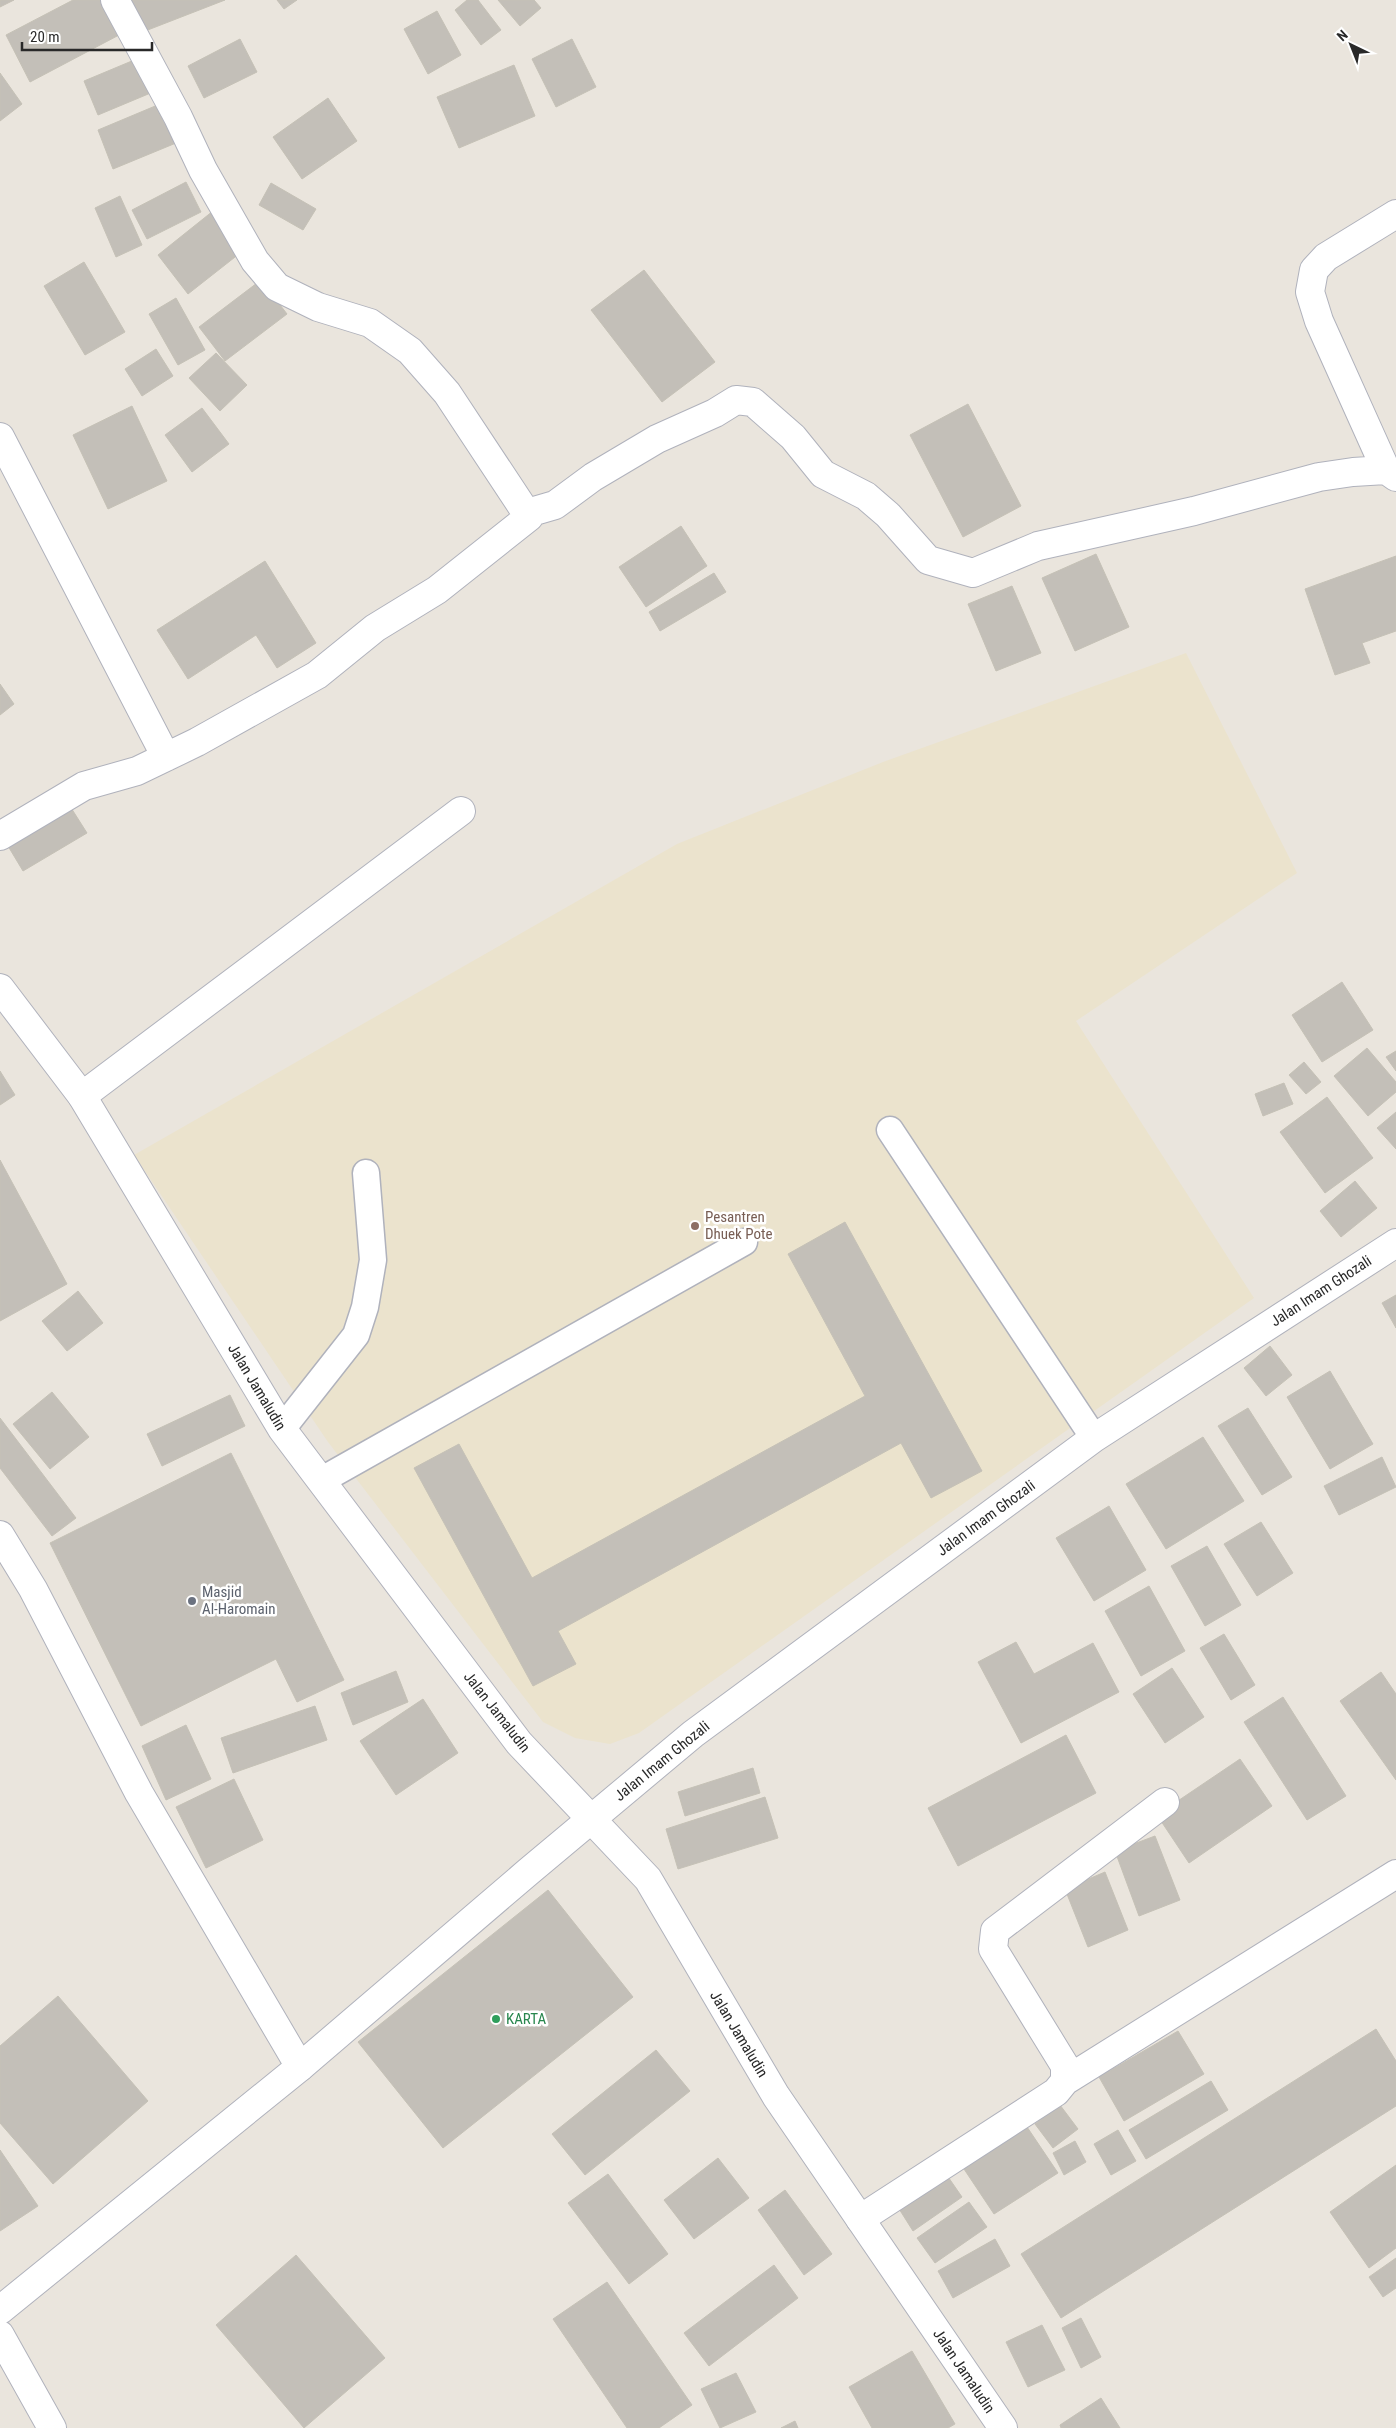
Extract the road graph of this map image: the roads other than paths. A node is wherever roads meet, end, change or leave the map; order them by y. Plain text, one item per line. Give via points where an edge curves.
1 (115, 0) edge
2 (1396, 214) edge
3 (0, 437) edge
4 (1391, 473) edge
5 (529, 517) junction
6 (166, 757) junction
7 (461, 811) dead end
8 (0, 836) edge
9 (0, 988) edge
10 (82, 1096) junction
11 (890, 1130) dead end
12 (366, 1173) dead end
13 (744, 1242) dead end
14 (1396, 1243) edge
15 (282, 1429) junction
16 (1094, 1438) junction
17 (322, 1480) junction
18 (0, 1535) edge
19 (1165, 1802) dead end
20 (592, 1818) junction
21 (1396, 1874) edge
22 (300, 2067) junction
23 (1065, 2081) junction
24 (860, 2219) junction
25 (0, 2310) edge
26 (0, 2336) edge
27 (52, 2428) edge
28 (1003, 2428) edge

1 - 5 street via 203,170 255,261 277,287 318,307 370,323 410,351 447,393
2 - 4 street via 1326,257 1314,270 1310,292 1319,321
3 - 6 street
4 - 5 street via 1353,472 1319,477 1194,511 1038,546 973,573 928,560 888,515 866,496 823,474 792,437 753,402 736,400 657,439 593,477 554,505 532,512
5 - 6 street via 437,590 375,628 317,675
6 - 8 street via 137,771 84,786
7 - 10 street
9 - 10 street, Jalan Jamaludin
10 - 15 street, Jalan Jamaludin
11 - 16 lane
12 - 15 lane via 373,1260 359,1326 356,1335
13 - 17 lane
14 - 16 street, Jalan Imam Ghozali
15 - 17 street, Jalan Jamaludin
16 - 20 street, Jalan Imam Ghozali via 693,1734
17 - 20 street, Jalan Jamaludin via 519,1743
18 - 22 street via 33,1589 139,1793
19 - 23 street via 995,1931 993,1949 1065,2066
20 - 22 street, Jalan Imam Ghozali
20 - 24 street, Jalan Jamaludin via 648,1879 776,2096
21 - 23 street
22 - 25 street, Jalan Imam Ghozali
23 - 24 street via 1056,2092
24 - 28 street, Jalan Jamaludin
26 - 27 street

